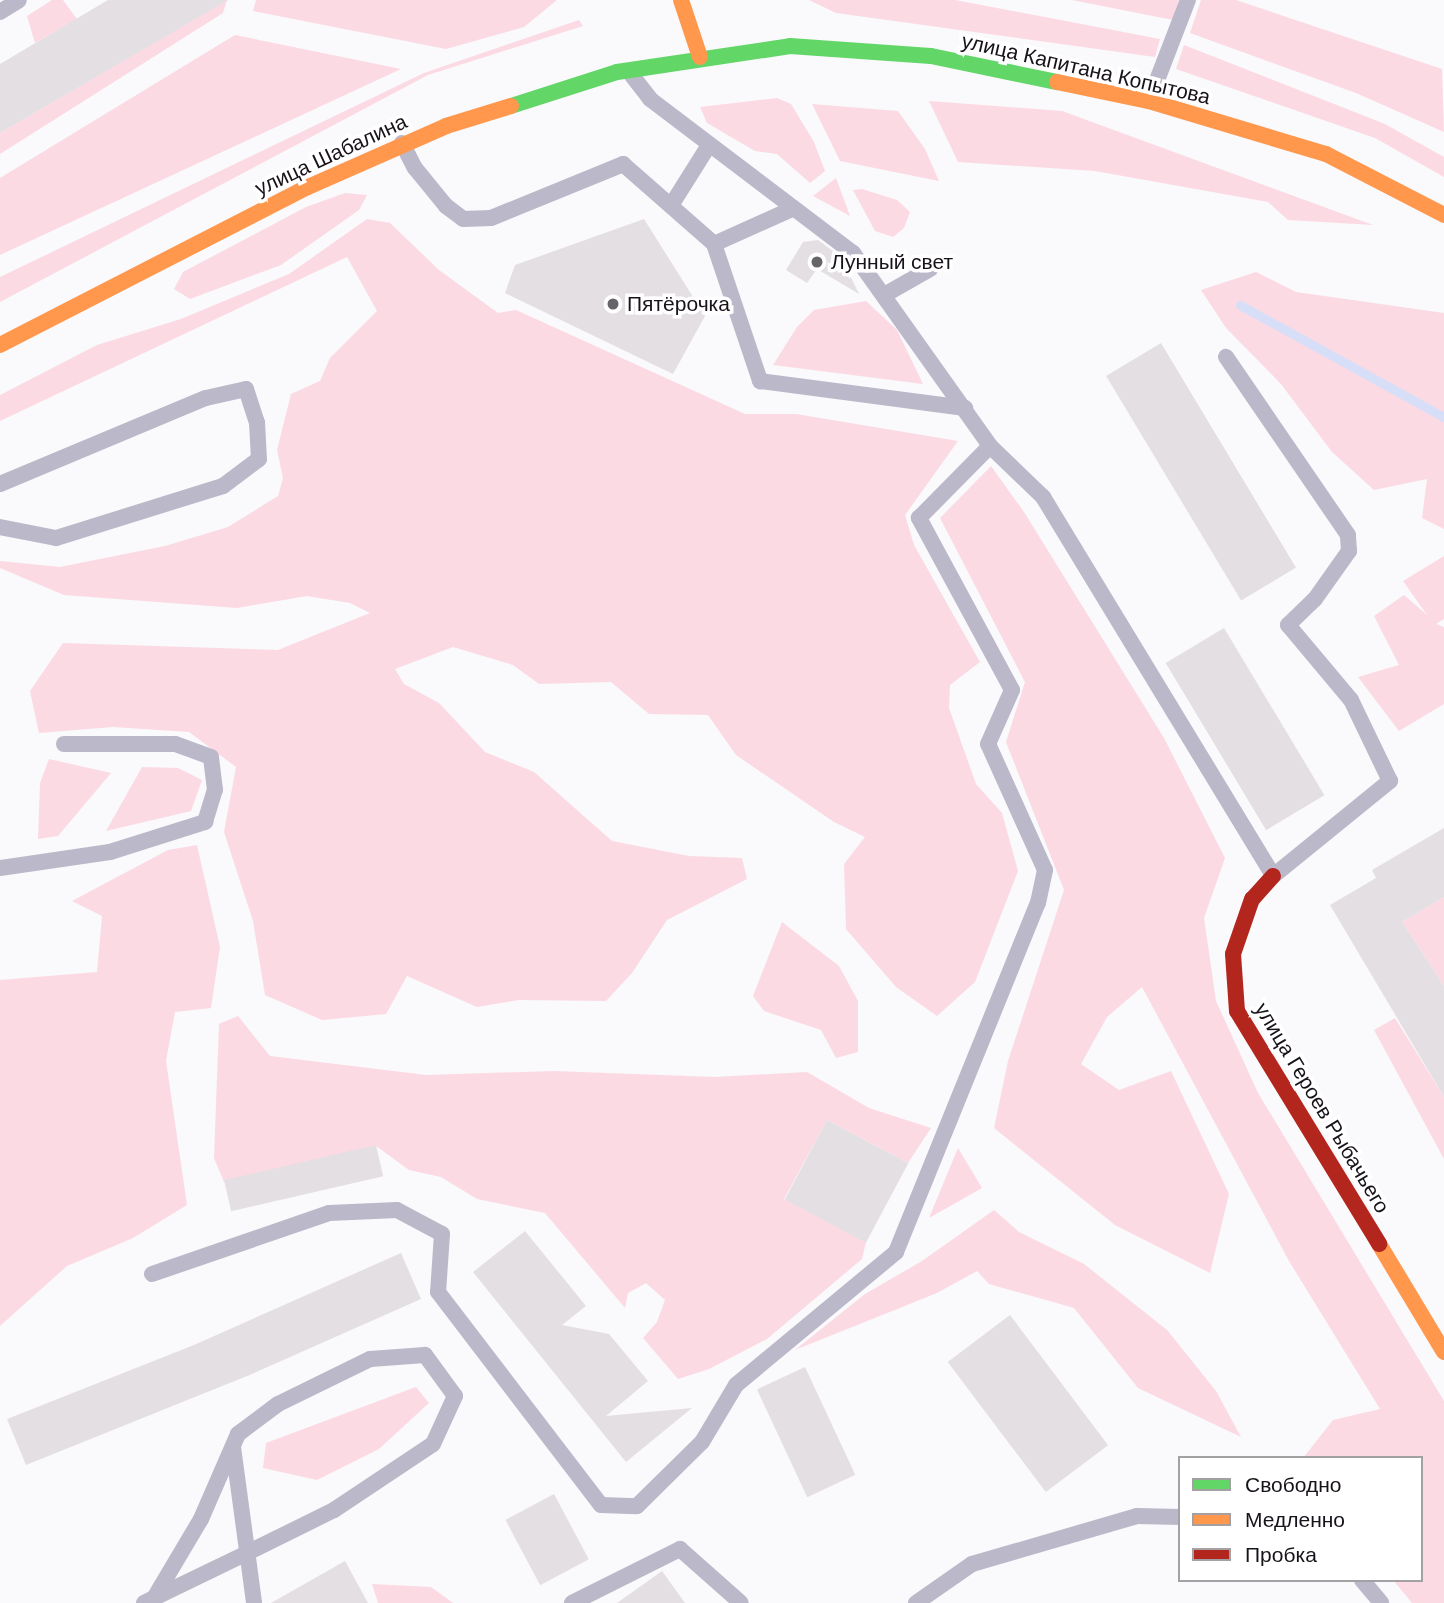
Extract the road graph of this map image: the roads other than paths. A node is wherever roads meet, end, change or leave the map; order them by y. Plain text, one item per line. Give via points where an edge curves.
1 (19, 0) edge
2 (681, 0) edge
3 (1188, 0) edge
4 (0, 12) edge
5 (700, 57) junction
6 (627, 69) junction
7 (1149, 100) junction
8 (402, 144) junction
9 (709, 145) junction
10 (672, 204) junction
11 (792, 209) junction
12 (1444, 215) edge
13 (714, 244) junction
14 (930, 269) dead end
15 (886, 294) junction
16 (0, 345) edge
17 (1226, 357) dead end
18 (965, 408) junction
19 (990, 446) junction
20 (0, 484) edge
21 (0, 527) edge
22 (64, 744) dead end
23 (0, 868) edge
24 (1273, 877) junction
25 (152, 1274) dead end
26 (1444, 1352) edge
27 (233, 1447) junction
28 (1178, 1517) edge
29 (249, 1552) junction
30 (1364, 1582) edge
31 (149, 1600) edge
32 (254, 1603) edge
33 (572, 1603) edge
34 (741, 1603) edge
35 (916, 1603) edge
36 (1381, 1603) edge

1 - 4 lane
2 - 5 main road
3 - 7 lane
5 - 6 main road, улица Шабалина
5 - 7 main road, улица Капитана Копытова via 790,46 931,56
6 - 8 main road, улица Шабалина
6 - 9 lane via 650,99
7 - 12 main road, улица Капитана Копытова via 1326,154
8 - 10 lane via 422,178 463,219 491,218 623,164
8 - 16 main road, улица Шабалина
9 - 10 lane
9 - 11 lane
10 - 13 lane
11 - 13 lane
11 - 15 lane via 853,253
13 - 18 lane via 760,382
14 - 15 lane
15 - 18 lane
17 - 24 lane via 1348,536 1349,551 1315,598 1288,625 1351,700 1390,781
18 - 19 lane
19 - 24 lane via 1044,498
19 - 25 lane via 919,517 1012,690 988,744 1045,870 1038,903 896,1252 736,1385 702,1442 637,1506 601,1505 438,1292 442,1234 397,1210 329,1213
20 - 21 lane via 206,398 246,389 257,422 259,459 223,486 56,538
22 - 23 lane via 175,744 211,757 215,790 205,822 110,852
24 - 26 main road, улица Героев Рыбачьего via 1252,898 1233,954 1237,1011
27 - 29 lane
27 - 29 lane via 238,1434 278,1404 370,1359 425,1355 455,1396 433,1444 334,1510
27 - 31 lane via 201,1519
28 - 35 lane via 1137,1516 972,1564
29 - 31 lane
29 - 32 lane
30 - 36 lane
33 - 34 lane via 681,1549

